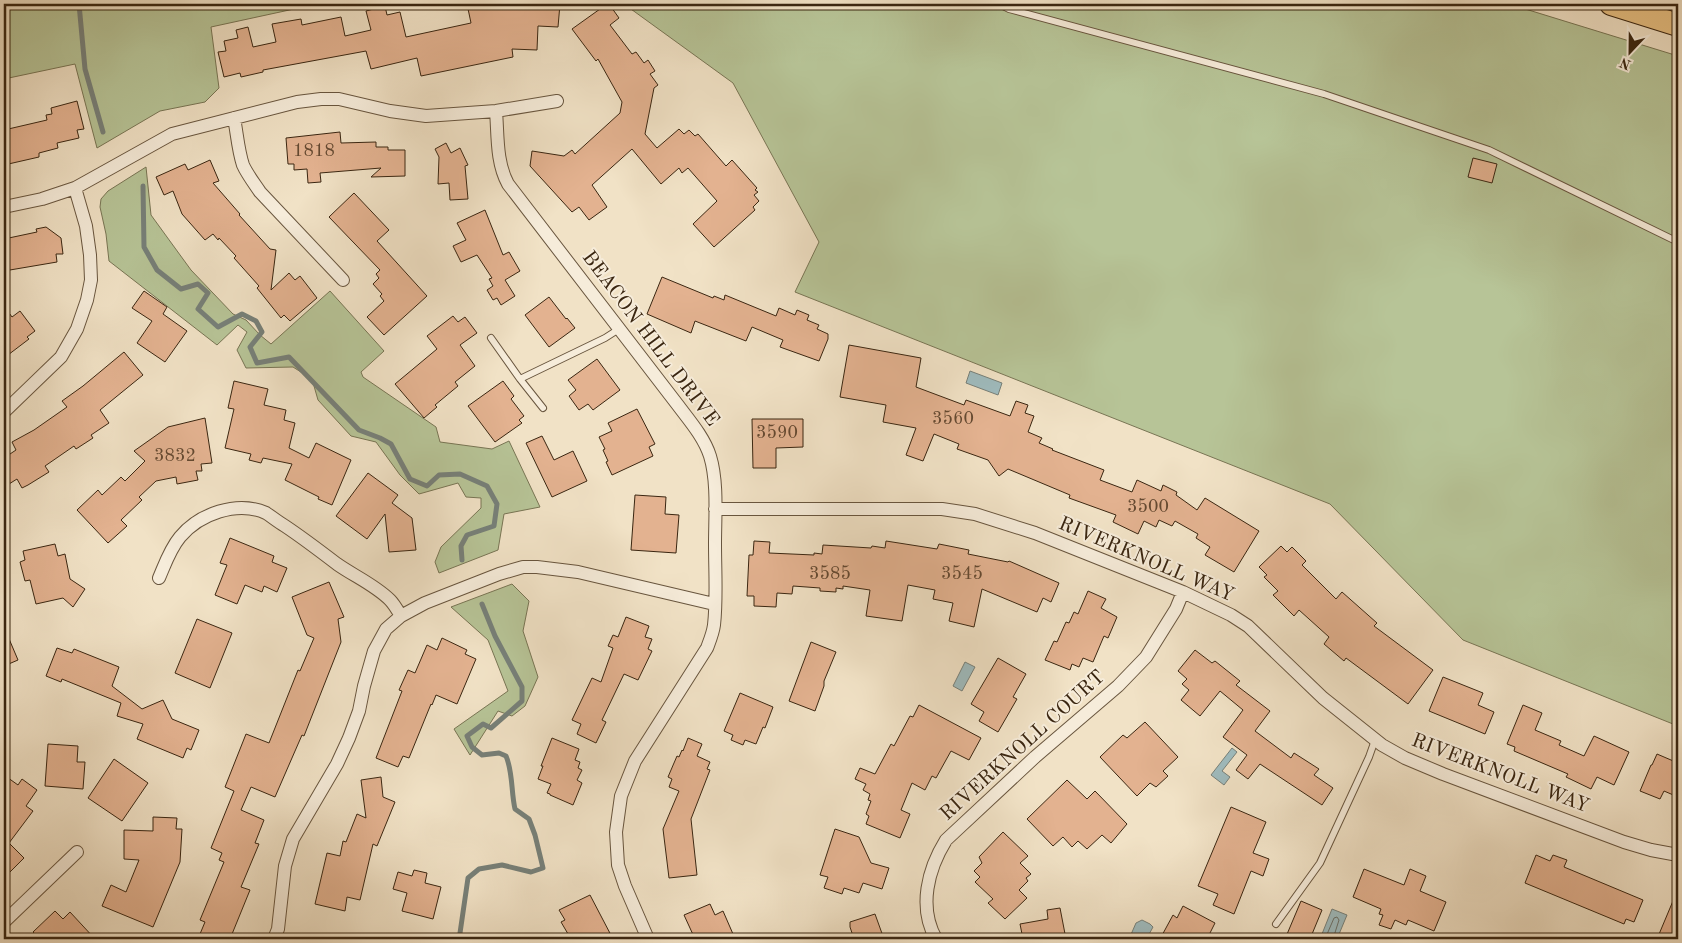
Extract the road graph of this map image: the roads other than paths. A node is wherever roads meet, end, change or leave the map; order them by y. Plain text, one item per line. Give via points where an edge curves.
1 (999, 4) edge
2 (1611, 4) edge
3 (1678, 25) edge
4 (557, 100) dead end
5 (496, 111) junction
6 (234, 118) junction
7 (75, 188) junction
8 (4, 206) edge
9 (1678, 242) edge
10 (343, 280) dead end
11 (619, 329) junction
12 (491, 338) dead end
13 (520, 379) junction
14 (543, 408) dead end
15 (4, 412) edge
16 (715, 508) junction
17 (159, 578) dead end
18 (1183, 592) junction
19 (714, 604) junction
20 (401, 616) junction
21 (1375, 740) junction
22 (77, 852) dead end
23 (1678, 855) edge
24 (4, 922) edge
25 (1276, 924) dead end
26 (274, 939) edge
27 (648, 939) edge
28 (936, 939) edge

1 - 9 lane via 1324,94 1490,150
2 - 3 highway
4 - 5 street
5 - 6 street via 426,116 351,100 322,99
5 - 11 street, BEACON HILL DRIVE via 500,162 508,184
6 - 7 street via 172,134
6 - 10 street via 240,152 250,178
7 - 8 street via 42,199
7 - 15 street via 89,241 91,280 87,300 77,329 61,357
11 - 13 lane
11 - 16 street, BEACON HILL DRIVE via 707,447 714,475
12 - 13 lane
13 - 14 lane
16 - 18 street, RIVERKNOLL WAY via 942,509 974,514 1034,533
16 - 19 street, BEACON HILL DRIVE
17 - 20 street via 180,537 195,523 228,509 245,509 265,513 301,537 380,592
18 - 21 street, RIVERKNOLL WAY via 1248,626 1323,698
18 - 28 street, RIVERKNOLL COURT via 1146,657 946,840 932,868 927,891 930,928
19 - 20 street via 578,572 524,567 434,600
19 - 27 street, BEACON HILL DRIVE via 714,625 707,648 635,761 619,806 616,832 618,865
20 - 26 street via 386,629 374,651 359,711 346,744 293,840 285,866
21 - 23 street, RIVERKNOLL WAY via 1405,758 1443,774 1624,842
21 - 25 lane via 1320,863
22 - 24 street

